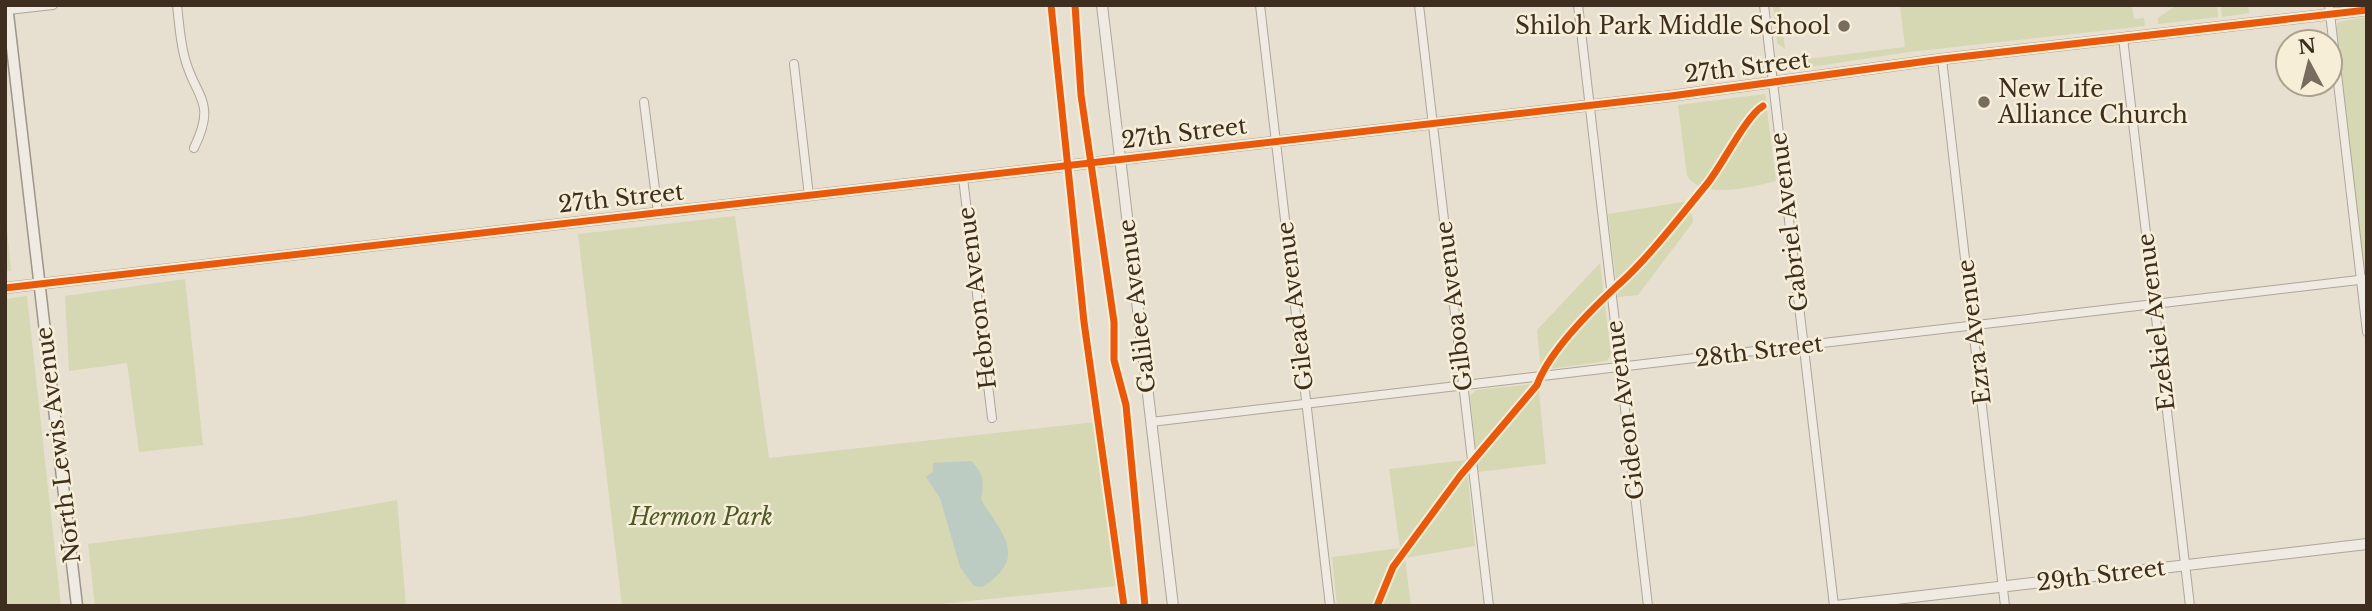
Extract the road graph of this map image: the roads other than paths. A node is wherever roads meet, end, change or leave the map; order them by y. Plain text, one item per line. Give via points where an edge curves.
1 (53, 5) edge
2 (177, 5) edge
3 (1102, 5) edge
4 (1259, 5) edge
5 (1419, 5) edge
6 (1578, 5) edge
7 (1764, 5) edge
8 (8, 8) edge
9 (2329, 10) edge
10 (2367, 10) edge
11 (2123, 38) junction
12 (1942, 59) junction
13 (794, 64) dead end
14 (1773, 84) junction
15 (644, 102) dead end
16 (1590, 106) junction
17 (1433, 124) junction
18 (1276, 142) junction
19 (194, 148) dead end
20 (1120, 160) junction
21 (963, 178) junction
22 (809, 195) junction
23 (658, 213) junction
24 (2364, 279) edge
25 (40, 283) junction
26 (5, 288) edge
27 (2154, 304) junction
28 (1973, 325) junction
29 (2367, 332) edge
30 (1804, 345) junction
31 (1620, 367) junction
32 (1463, 386) junction
33 (1306, 404) junction
34 (992, 418) dead end
35 (1151, 422) junction
36 (2367, 544) edge
37 (2185, 565) junction
38 (2003, 586) junction
39 (77, 606) edge
40 (1173, 606) edge
41 (1330, 606) edge
42 (1489, 606) edge
43 (1648, 606) edge
44 (1835, 606) edge
45 (2005, 606) edge
46 (2190, 606) edge

1 - 8 street
2 - 19 street via 184,57 202,100 206,124
3 - 20 street, Galilee Avenue
4 - 18 street, Gilead Avenue
5 - 17 street, Gilboa Avenue
6 - 16 street, Gideon Avenue
7 - 14 street, Gabriel Avenue
8 - 25 main road, North Lewis Avenue
9 - 10 street, 27th Street
9 - 11 street, 27th Street
9 - 24 street
11 - 12 street, 27th Street
11 - 27 street, Ezekiel Avenue
12 - 14 street, 27th Street
12 - 28 street, Ezra Avenue
13 - 22 street
14 - 16 street, 27th Street
14 - 30 street, Gabriel Avenue
15 - 23 street
16 - 17 street, 27th Street
16 - 31 street, Gideon Avenue
17 - 18 street, 27th Street
17 - 32 street, Gilboa Avenue
18 - 20 street, 27th Street
18 - 33 street, Gilead Avenue
20 - 21 street, 27th Street
20 - 35 street, Galilee Avenue
21 - 22 street, 27th Street
21 - 34 street, Hebron Avenue
22 - 23 street, 27th Street
23 - 25 street, 27th Street
24 - 27 street, 28th Street
24 - 29 street
25 - 26 street, 27th Street
25 - 39 main road, North Lewis Avenue
27 - 28 street, 28th Street
27 - 37 street, Ezekiel Avenue
28 - 30 street, 28th Street
28 - 38 street, Ezra Avenue
30 - 31 street, 28th Street
30 - 44 street, Gabriel Avenue
31 - 32 street, 28th Street
31 - 43 street, Gideon Avenue
32 - 33 street, 28th Street
32 - 42 street, Gilboa Avenue
33 - 35 street, 28th Street
33 - 41 street, Gilead Avenue
35 - 40 street, Galilee Avenue
36 - 37 street, 29th Street
37 - 38 street, 29th Street
37 - 46 street, Ezekiel Avenue
38 - 44 street, 29th Street
38 - 45 street, Ezra Avenue

